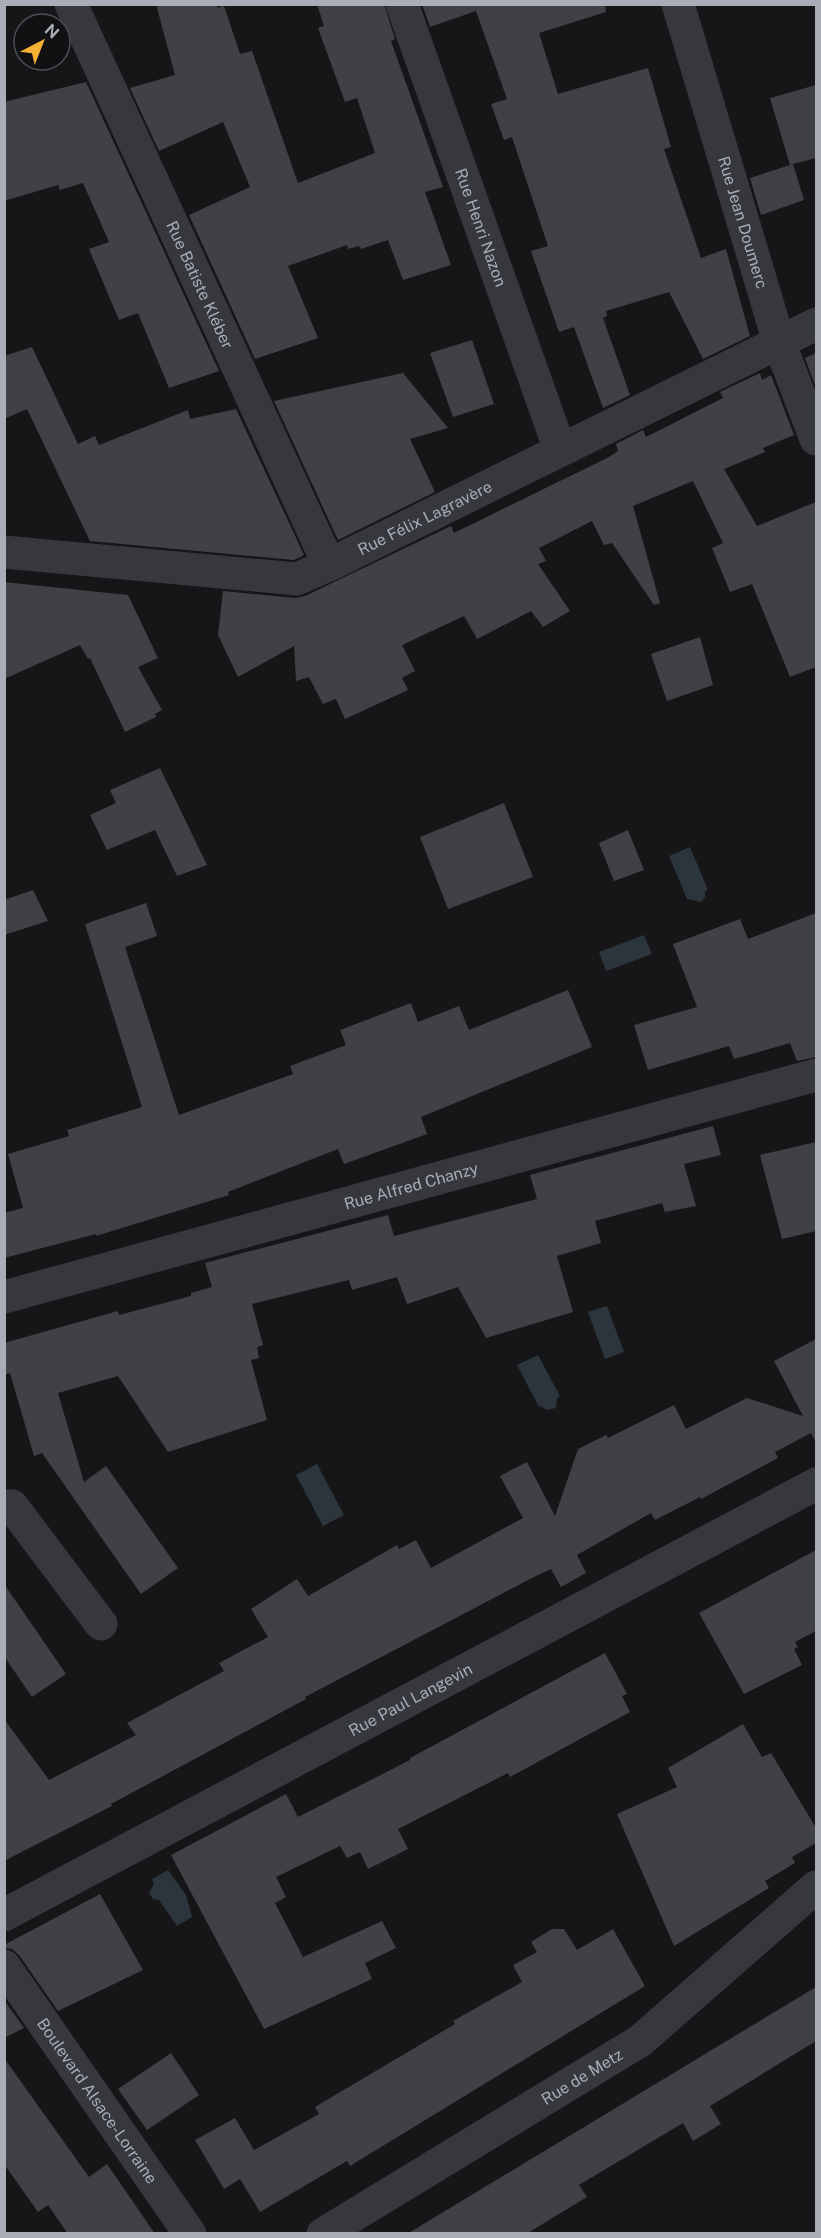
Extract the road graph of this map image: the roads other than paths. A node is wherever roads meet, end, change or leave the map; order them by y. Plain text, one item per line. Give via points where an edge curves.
1 (71, 4) edge
2 (402, 4) edge
3 (678, 4) edge
4 (816, 324) edge
5 (779, 342) junction
6 (816, 439) edge
7 (560, 450) junction
8 (4, 552) edge
9 (329, 565) junction
10 (816, 1075) edge
11 (4, 1297) edge
12 (816, 1484) edge
13 (4, 1506) edge
14 (101, 1624) dead end
15 (816, 1887) edge
16 (4, 1915) edge
17 (4, 1966) edge
18 (190, 2234) edge
19 (323, 2234) edge

1 - 9 street, Rue Batiste Kléber
2 - 7 street, Rue Henri Nazon
3 - 5 street, Rue Jean Doumerc
4 - 5 street, Rue Félix Lagravère
5 - 6 street, Rue Jean Doumerc
5 - 7 street, Rue Félix Lagravère
7 - 9 street, Rue Félix Lagravère
8 - 9 street, Rue Félix Lagravère via 297,579
10 - 11 street, Rue Alfred Chanzy
12 - 16 street, Rue Paul Langevin
13 - 14 street via 12,1506
15 - 19 street, Rue de Metz via 640,2041
17 - 18 street, Boulevard Alsace-Lorraine

